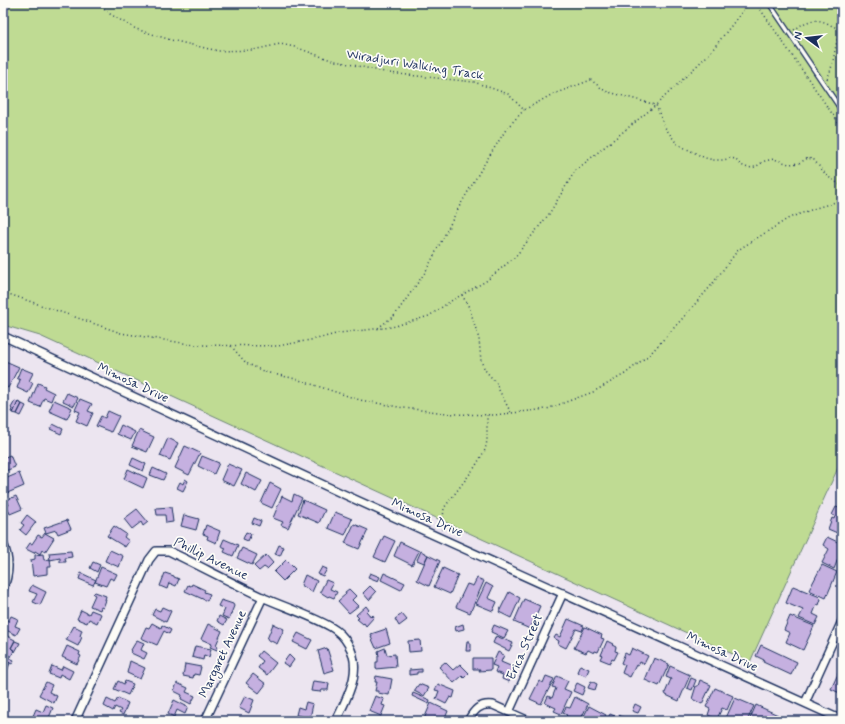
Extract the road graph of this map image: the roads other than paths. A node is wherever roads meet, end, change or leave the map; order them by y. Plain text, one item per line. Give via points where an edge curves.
1 (769, 3) edge
2 (842, 111) edge
3 (3, 336) edge
4 (3, 543) edge
5 (3, 589) edge
6 (563, 593) junction
7 (263, 597) junction
8 (842, 621) edge
9 (805, 703) junction
10 (509, 712) junction
11 (842, 720) edge
12 (75, 721) edge
13 (206, 721) edge
14 (336, 721) edge
15 (468, 721) edge
16 (529, 721) edge

1 - 2 lane
3 - 6 street, Mimosa Drive
4 - 5 street via 9,566
6 - 9 street, Mimosa Drive
6 - 10 street, Erica Street
7 - 12 street, Phillip Avenue via 168,551 156,551 149,560
7 - 13 street, Margaret Avenue
7 - 14 street, Phillip Avenue via 330,626 348,644 354,659 353,685
8 - 9 street
9 - 11 street, Mimosa Drive
10 - 15 street via 493,705 484,705 476,709
10 - 16 street

